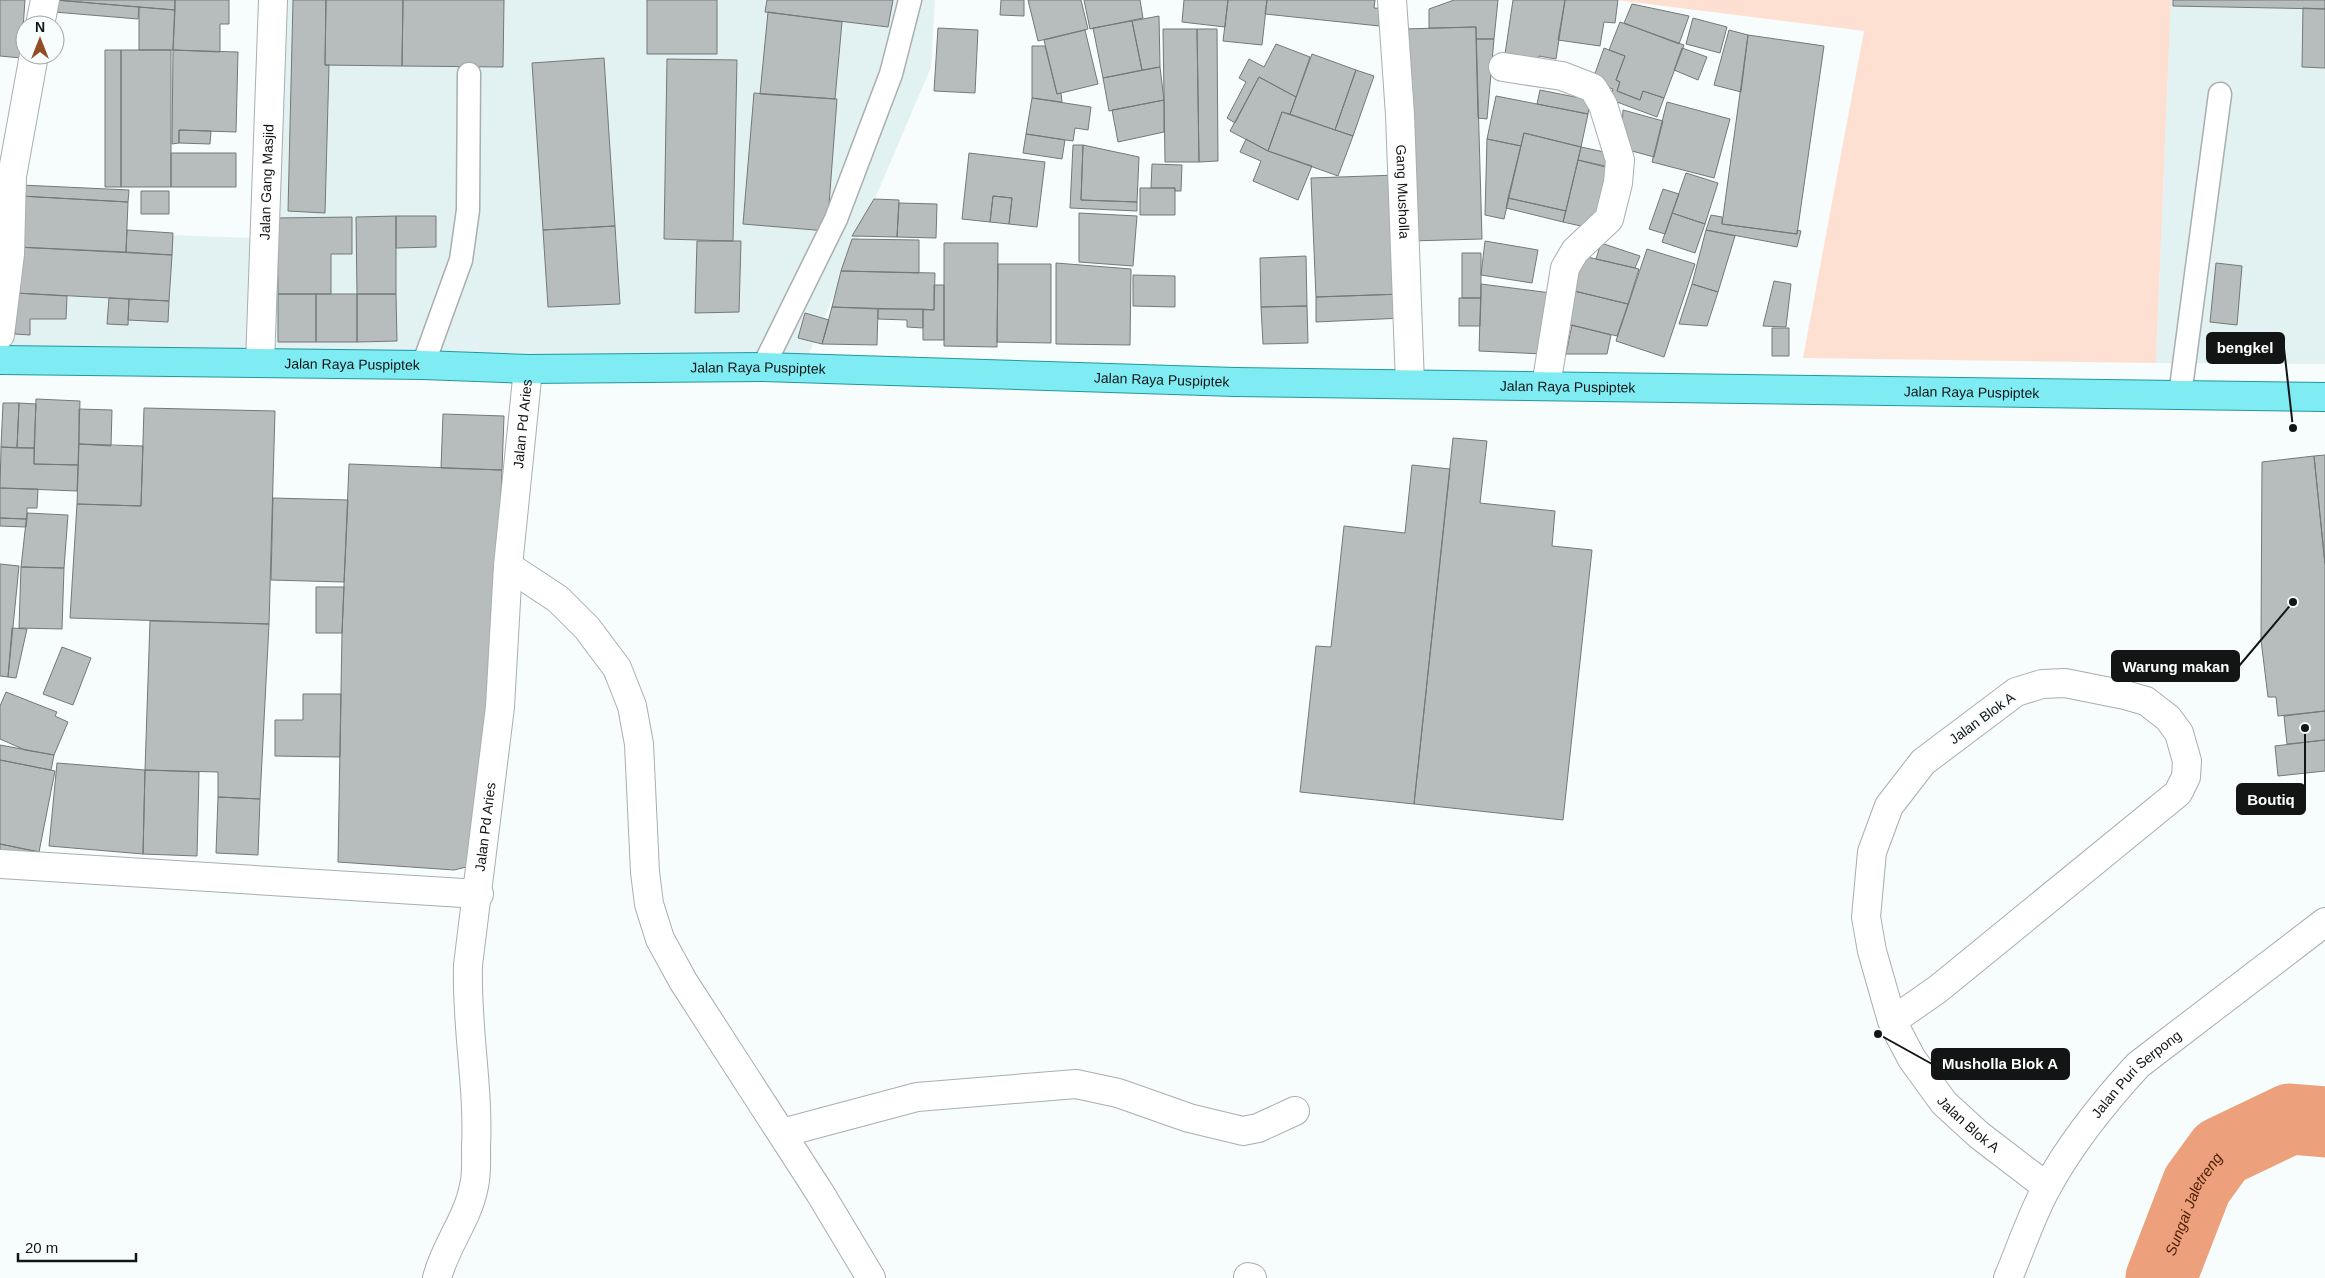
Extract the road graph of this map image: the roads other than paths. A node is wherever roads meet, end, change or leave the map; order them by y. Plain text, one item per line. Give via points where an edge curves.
1 (45, 0) edge
2 (273, 0) edge
3 (910, 0) edge
4 (1392, 0) edge
5 (42, 15) edge
6 (32, 65) edge
7 (1503, 67) dead end
8 (469, 74) dead end
9 (2220, 94) dead end
10 (5, 204) edge
11 (0, 335) edge
12 (0, 360) edge
13 (260, 363) junction
14 (423, 365) junction
15 (763, 367) junction
16 (528, 369) junction
17 (1410, 384) junction
18 (1546, 386) junction
19 (2180, 395) junction
20 (2325, 397) edge
21 (508, 566) junction
22 (0, 864) edge
23 (479, 894) junction
24 (2325, 922) edge
25 (1892, 1021) junction
26 (1295, 1111) dead end
27 (782, 1132) junction
28 (2047, 1187) junction
29 (437, 1278) edge
30 (871, 1278) edge
31 (2008, 1278) edge

1 - 5 street
2 - 13 street, Jalan Gang Masjid
3 - 15 lane via 891,74 836,218
4 - 17 street, Gang Musholla via 1400,115
6 - 10 street
7 - 18 street via 1562,76 1593,88 1603,105 1620,160 1609,219 1575,250 1565,268
8 - 14 lane via 468,210 461,260
9 - 19 lane
10 - 11 street via 10,254
12 - 13 main road, Jalan Raya Puspiptek
13 - 14 main road, Jalan Raya Puspiptek
14 - 16 main road, Jalan Raya Puspiptek
15 - 16 main road, Jalan Raya Puspiptek
15 - 17 main road, Jalan Raya Puspiptek
16 - 21 street, Jalan Pd Aries
17 - 18 main road, Jalan Raya Puspiptek
18 - 19 main road, Jalan Raya Puspiptek
19 - 20 main road, Jalan Raya Puspiptek
21 - 23 street, Jalan Pd Aries via 500,706
21 - 27 street via 558,599 617,668 632,706 639,744 645,872 649,904 660,940
22 - 23 street
23 - 29 street, Jalan Pd Aries via 468,965 467,1000 478,1108 475,1185 467,1213
24 - 28 street, Jalan Puri Serpong via 2138,1065 2088,1125
25 - 25 street, Jalan Blok A via 1938,989 2178,793 2186,777 2187,761 2179,733 2168,718 2146,701 2125,695 2065,683 2042,684 2016,692 1923,762 1889,806 1872,852 1868,874 1866,917
25 - 28 street, Jalan Blok A via 1912,1059 1944,1103 1979,1135
26 - 27 street via 1258,1128 1243,1131 1189,1118 1118,1093 1076,1084 917,1097
27 - 30 street
28 - 31 street, Jalan Puri Serpong

